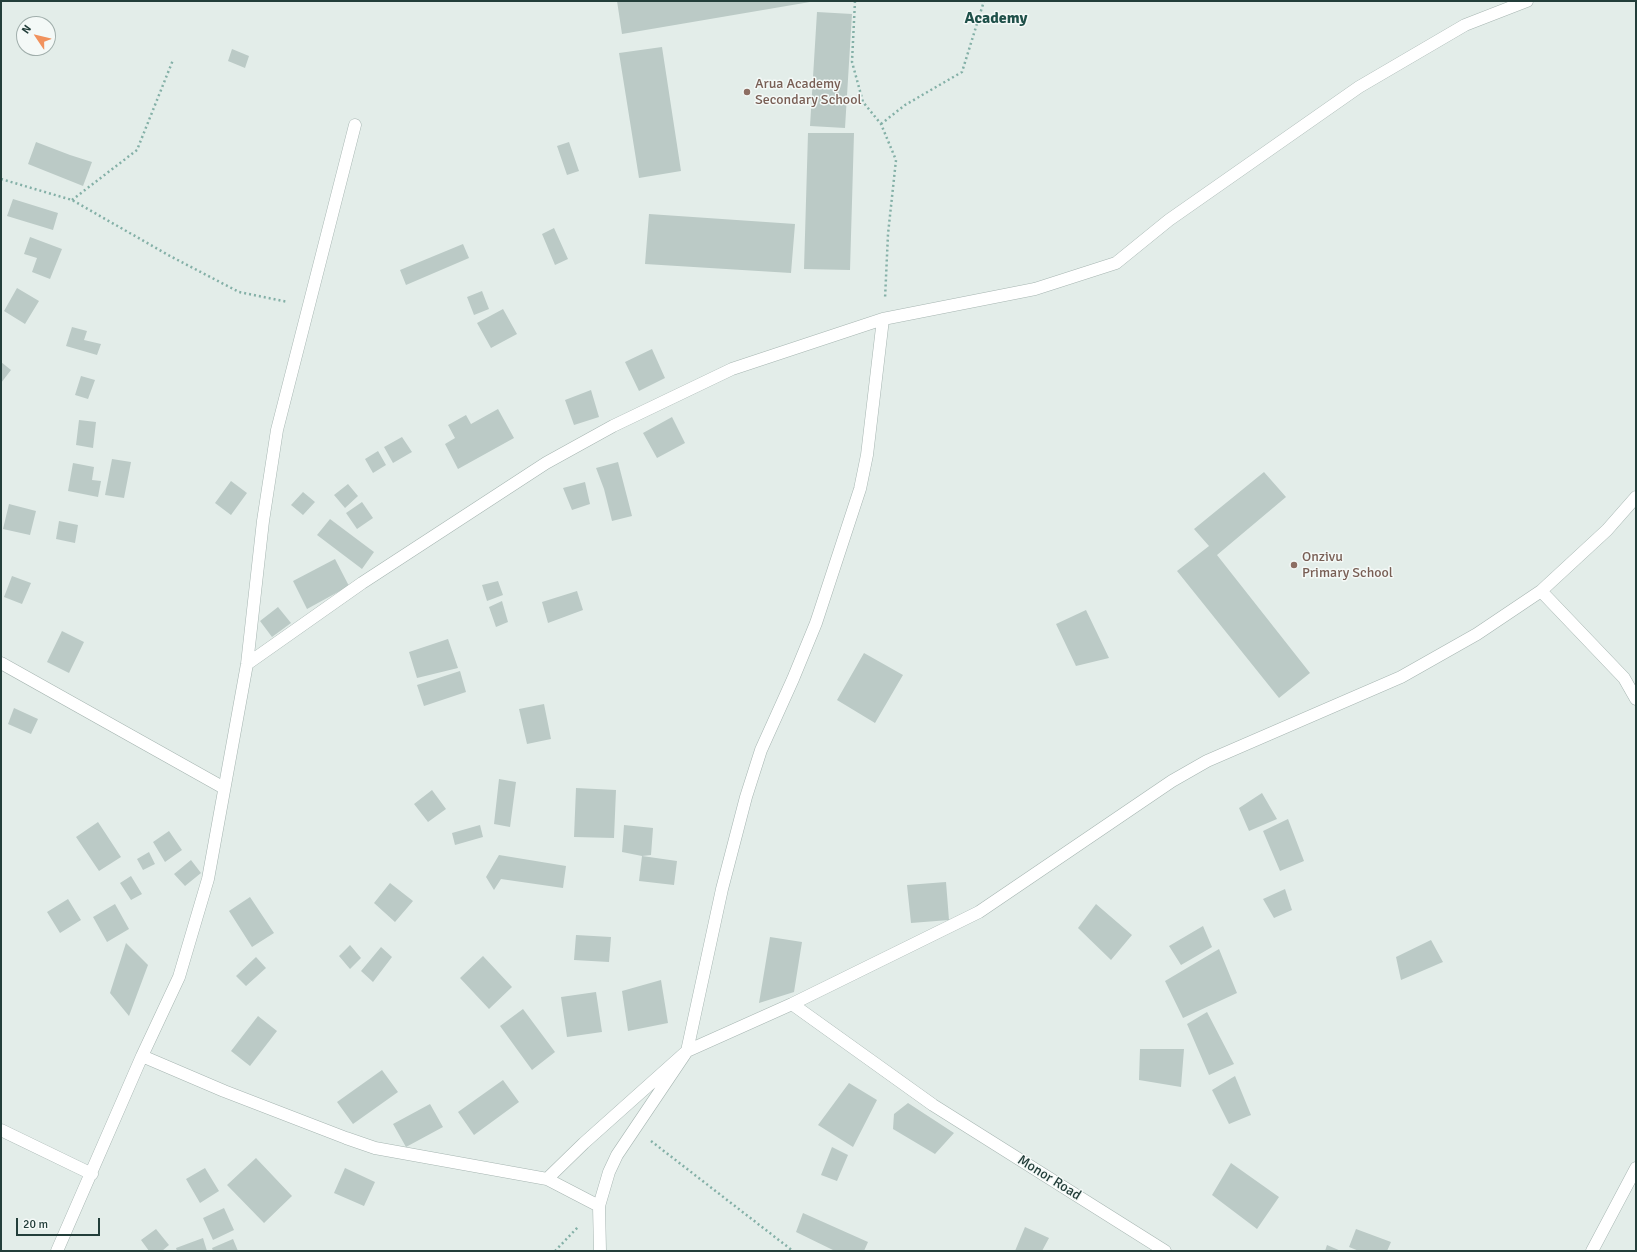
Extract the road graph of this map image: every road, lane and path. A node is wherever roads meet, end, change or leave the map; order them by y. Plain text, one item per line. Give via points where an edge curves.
1 (855, 1) edge
2 (984, 1) edge
3 (1527, 1) edge
4 (173, 60) dead end
5 (881, 124) junction
6 (356, 125) dead end
7 (1, 179) edge
8 (72, 200) junction
9 (310, 307) junction
10 (883, 319) junction
11 (1636, 497) edge
12 (1541, 591) junction
13 (1, 663) edge
14 (247, 664) junction
15 (1636, 699) edge
16 (224, 788) junction
17 (792, 1004) junction
18 (688, 1051) junction
19 (142, 1056) junction
20 (635, 1128) junction
21 (1, 1130) edge
22 (1636, 1168) edge
23 (92, 1174) junction
24 (548, 1179) junction
25 (599, 1206) junction
26 (57, 1251) edge
27 (600, 1251) edge
28 (793, 1251) edge
29 (1165, 1251) edge
30 (1592, 1251) edge

1 - 5 path via 852,62 863,102
2 - 5 path via 962,72 905,105
3 - 10 street via 1465,25 1359,88 1169,220 1116,263 1034,289
4 - 8 path via 137,150
5 - 10 path via 896,160
6 - 9 street
7 - 8 path
8 - 9 path via 239,292
9 - 14 street via 278,430 263,521
10 - 14 street via 732,369 614,426 546,463 362,583
10 - 18 street via 868,455 860,489 816,623 761,750 746,797 722,889
11 - 12 street via 1607,530
12 - 15 street via 1603,654 1624,678
12 - 17 street via 1477,634 1401,677 1207,761 1172,781 979,912
13 - 16 street
14 - 16 street
16 - 19 street via 208,879 179,977
17 - 18 street
17 - 29 street, Monor Road via 933,1105
18 - 20 street
18 - 24 street via 584,1143
19 - 23 street
19 - 24 street via 375,1148
20 - 25 street via 609,1172
20 - 28 path
21 - 23 street
22 - 30 street
23 - 26 street
24 - 25 street
25 - 27 street

